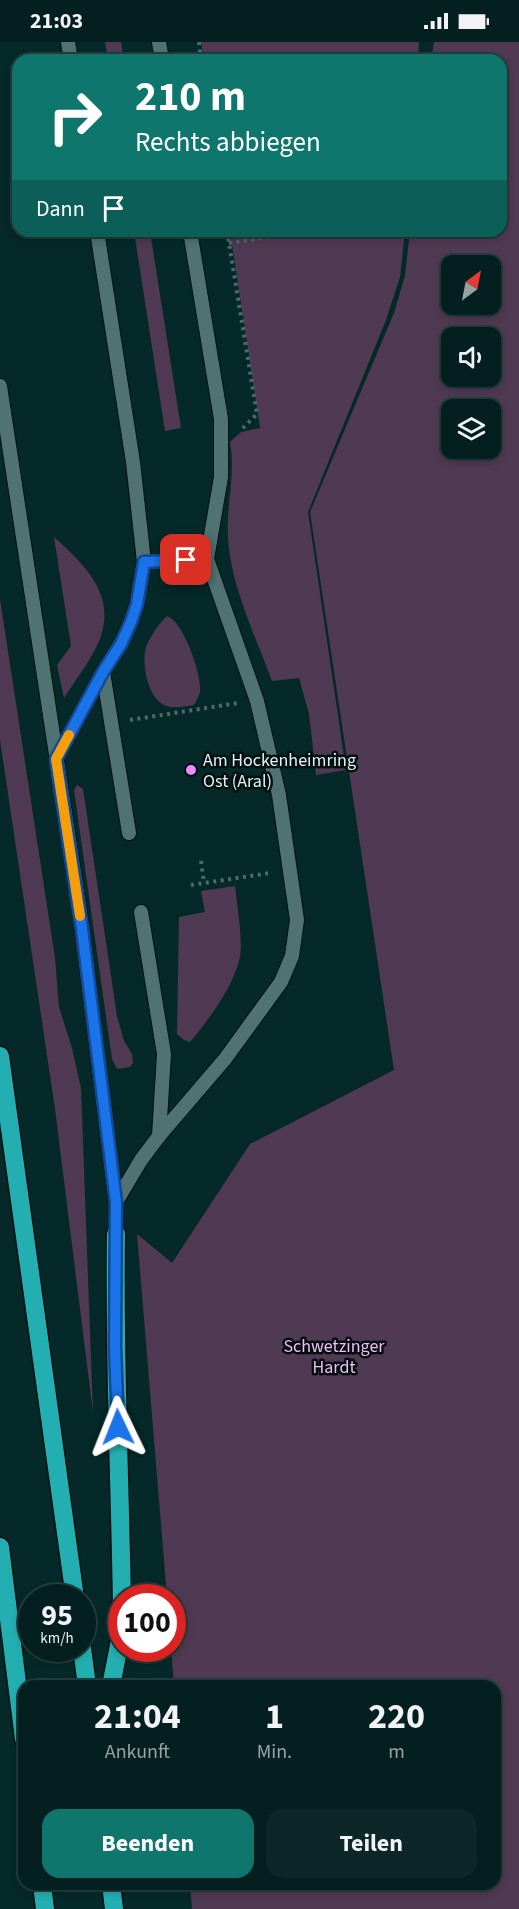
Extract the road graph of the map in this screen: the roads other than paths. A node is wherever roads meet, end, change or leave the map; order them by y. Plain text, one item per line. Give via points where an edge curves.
1 (99, 237) edge
2 (191, 237) edge
3 (0, 386) edge
4 (207, 559) junction
5 (144, 562) junction
6 (103, 672) junction
7 (56, 759) junction
8 (129, 833) dead end
9 (141, 912) dead end
10 (0, 1056) edge
11 (159, 1136) junction
12 (116, 1202) junction
13 (116, 1234) joint
14 (0, 1547) edge
15 (73, 1584) edge
16 (122, 1584) edge
17 (84, 1662) edge
18 (116, 1662) edge
19 (86, 1680) edge
20 (112, 1680) edge
21 (18, 1691) edge
22 (43, 1890) edge
23 (112, 1890) edge
24 (45, 1909) edge
25 (114, 1909) edge

1 - 5 lane
2 - 4 lane via 221,418 221,477
3 - 7 lane
4 - 5 lane
4 - 11 lane via 257,700 279,795 297,920 292,956 281,982 225,1059
5 - 6 lane via 131,622
6 - 7 lane
6 - 8 lane
7 - 12 lane via 81,917
9 - 11 lane via 164,1054
10 - 15 highway
11 - 12 lane
12 - 13 lane
13 - 16 highway
14 - 21 highway
17 - 19 highway
18 - 20 highway
22 - 24 highway
23 - 25 highway

